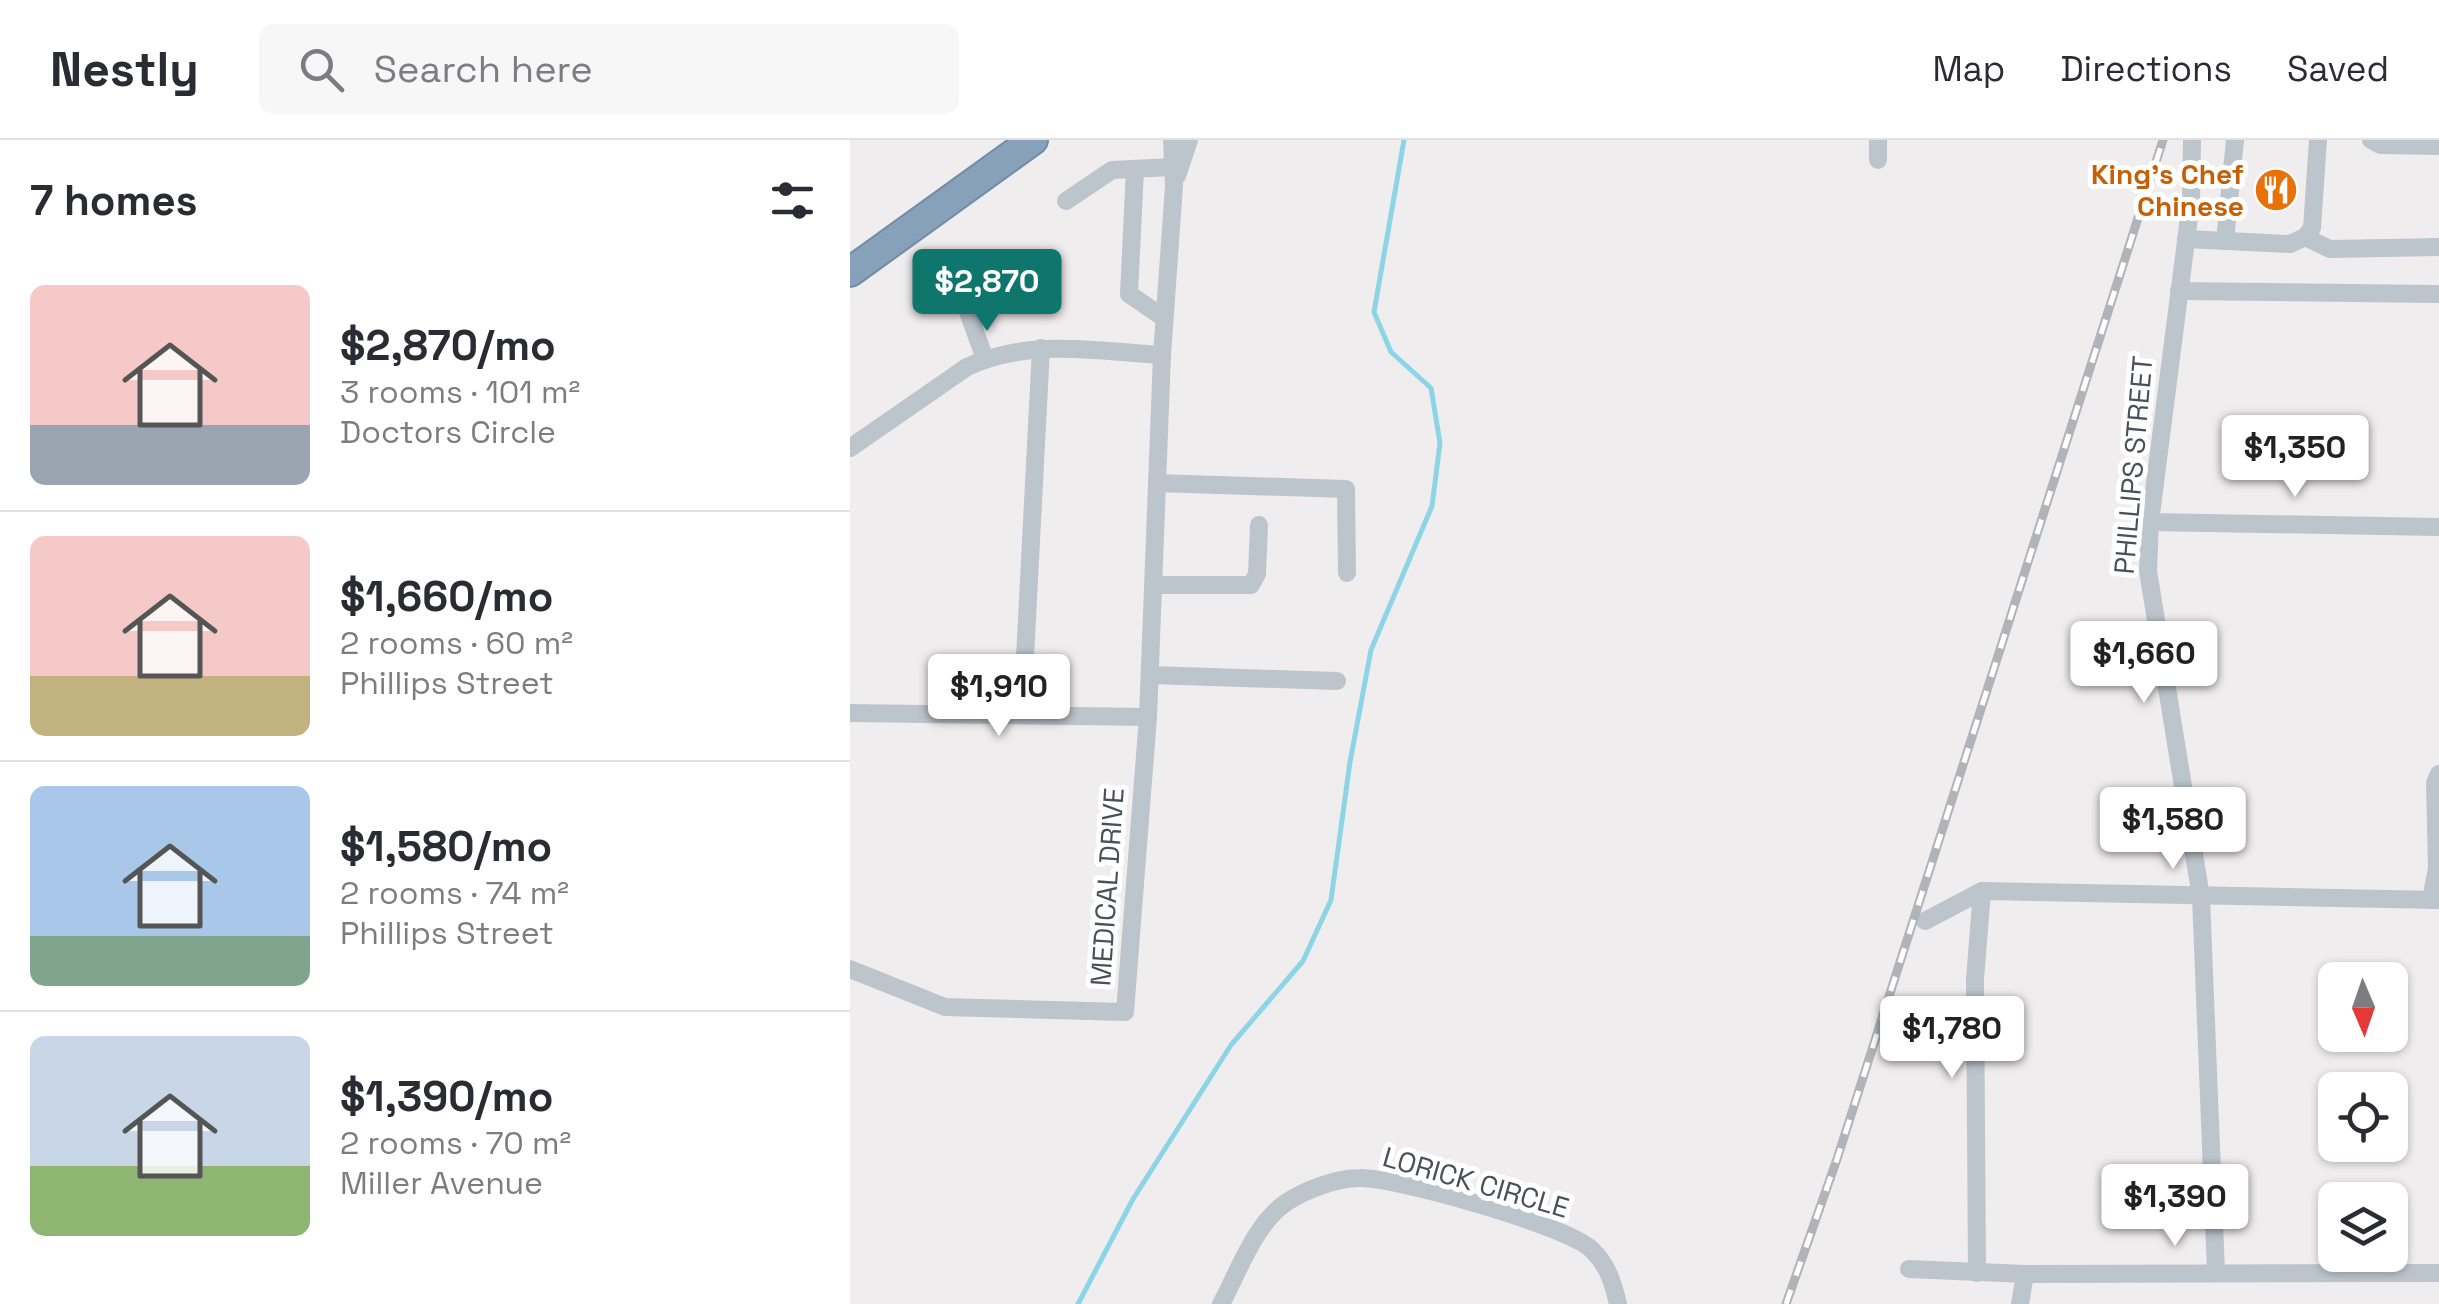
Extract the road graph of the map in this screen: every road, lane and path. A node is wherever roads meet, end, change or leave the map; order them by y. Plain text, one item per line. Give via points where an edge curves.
1 (1008, 140) edge
2 (1034, 140) edge
3 (1172, 140) edge
4 (1190, 140) edge
5 (1878, 140) edge
6 (2192, 140) edge
7 (2235, 140) edge
8 (2318, 140) edge
9 (2371, 140) edge
10 (2439, 146) edge
11 (1878, 160) dead end
12 (1135, 169) junction
13 (1173, 176) junction
14 (1066, 201) dead end
15 (902, 234) junction
16 (2306, 237) junction
17 (2186, 239) junction
18 (2226, 241) junction
19 (2439, 248) edge
20 (850, 272) edge
21 (954, 274) dead end
22 (2179, 292) junction
23 (2439, 294) edge
24 (1164, 318) junction
25 (1041, 348) junction
26 (1162, 355) junction
27 (985, 359) junction
28 (850, 448) edge
29 (1157, 483) junction
30 (1260, 488) junction
31 (2150, 522) junction
32 (2439, 527) edge
33 (1348, 572) dead end
34 (1154, 585) junction
35 (1150, 675) junction
36 (1337, 681) dead end
37 (850, 713) edge
38 (1022, 715) junction
39 (1148, 717) junction
40 (2439, 774) edge
41 (1982, 891) junction
42 (2202, 897) junction
43 (2435, 900) edge
44 (1926, 921) dead end
45 (850, 969) edge
46 (1909, 1268) dead end
47 (2216, 1272) junction
48 (1977, 1273) junction
49 (2439, 1273) edge
50 (2025, 1274) junction
51 (1221, 1304) edge
52 (1618, 1304) edge
53 (2020, 1304) edge

1 - 15 highway
2 - 15 highway
3 - 13 street, MEDICAL DRIVE
4 - 13 street, MEDICAL DRIVE
5 - 11 street
6 - 17 street, PHILLIPS STREET
7 - 18 street
8 - 16 street
9 - 10 street
12 - 13 street
12 - 14 street via 1112,170
12 - 24 street via 1130,294
13 - 24 street, MEDICAL DRIVE
15 - 20 highway
16 - 18 street via 2290,244
16 - 19 street via 2330,249
17 - 18 street
17 - 22 street, PHILLIPS STREET
21 - 27 street
22 - 23 street
22 - 31 street, PHILLIPS STREET
24 - 26 street, MEDICAL DRIVE
25 - 26 street
25 - 27 street
25 - 38 street
26 - 29 street, MEDICAL DRIVE
27 - 28 street
29 - 30 street
29 - 34 street, MEDICAL DRIVE
30 - 33 street via 1346,489
30 - 34 street via 1255,582 1244,588
31 - 32 street
31 - 42 street, PHILLIPS STREET via 2150,598
34 - 35 street, MEDICAL DRIVE
35 - 36 street
35 - 39 street, MEDICAL DRIVE
37 - 38 street
38 - 39 street
39 - 45 street, MEDICAL DRIVE via 1124,1012 945,1007
40 - 43 street
41 - 42 street
41 - 44 street
41 - 48 street via 1975,979
42 - 43 street
42 - 47 street, PHILLIPS STREET
46 - 48 street
47 - 49 street
47 - 50 street
48 - 50 street
50 - 53 street
51 - 52 street, LORICK CIRCLE via 1270,1214 1356,1177 1559,1231 1590,1248 1610,1274

